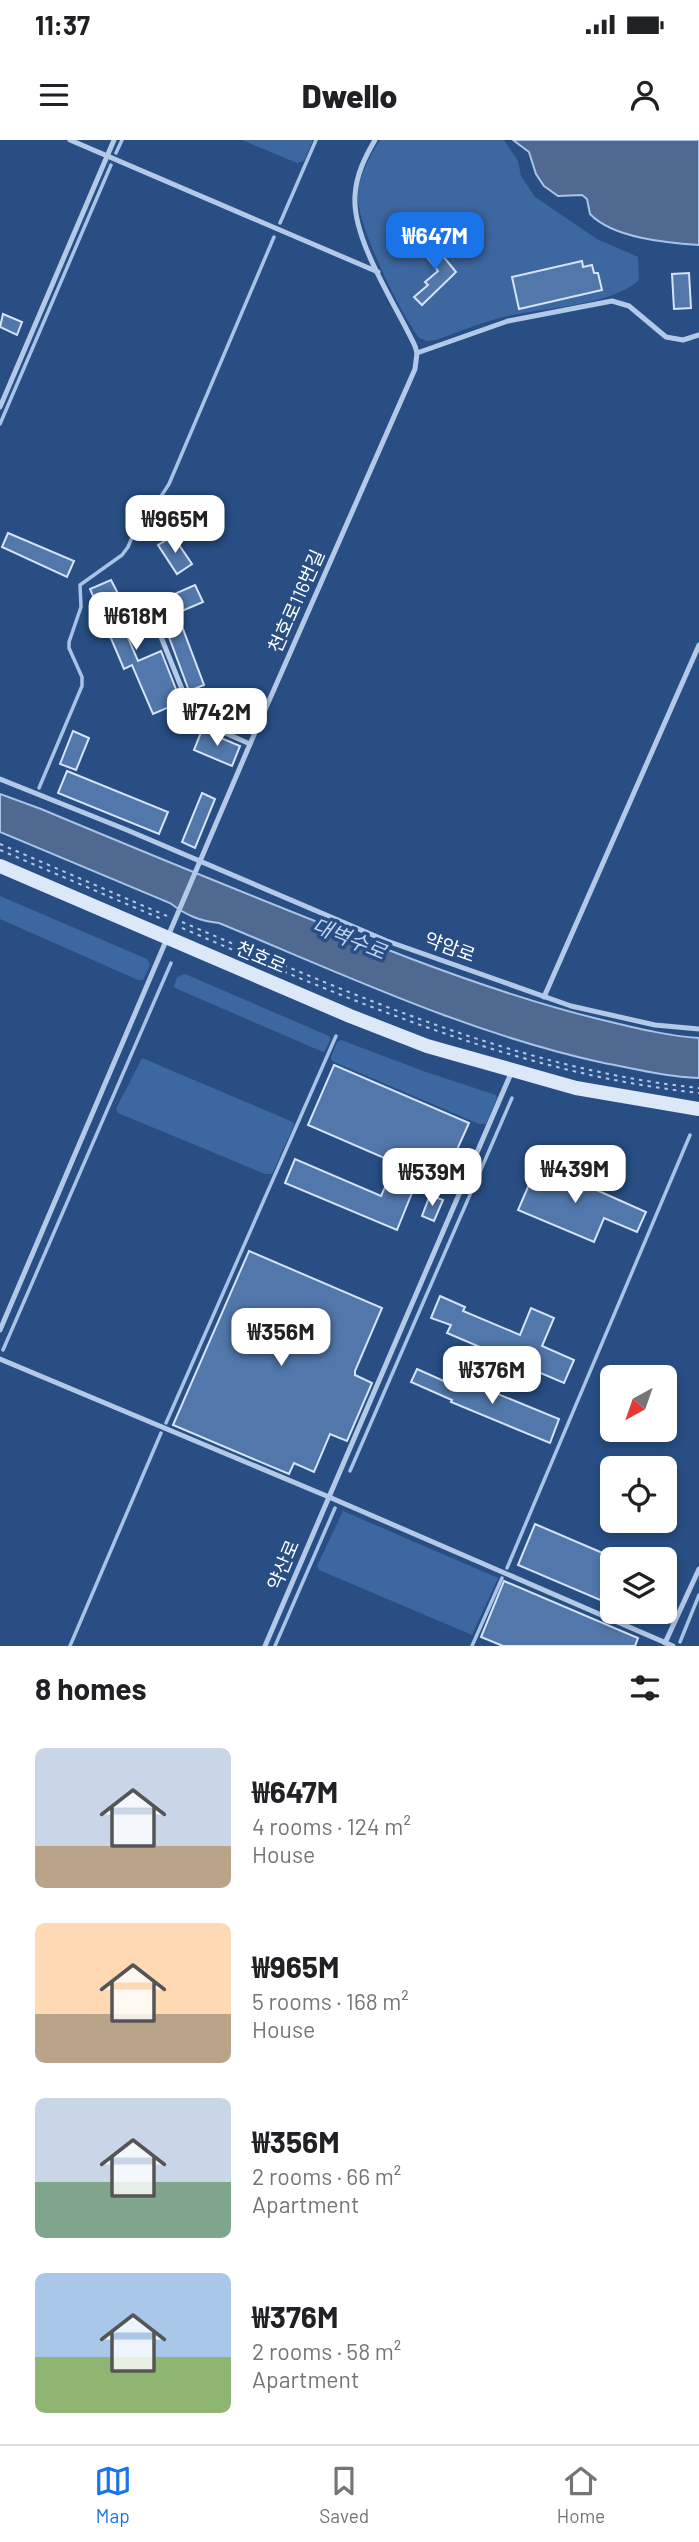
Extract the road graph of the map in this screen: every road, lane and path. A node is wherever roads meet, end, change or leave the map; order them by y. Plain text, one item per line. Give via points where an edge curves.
1 (70, 140) edge
2 (114, 140) edge
3 (375, 140) edge
4 (107, 156) junction
5 (378, 272) junction
6 (699, 335) edge
7 (417, 353) junction
8 (0, 407) edge
9 (147, 602) dead end
10 (699, 645) edge
11 (250, 744) junction
12 (0, 779) edge
13 (0, 844) edge
14 (0, 850) edge
15 (201, 863) junction
16 (0, 866) edge
17 (176, 920) junction
18 (169, 939) junction
19 (544, 997) junction
20 (699, 1029) edge
21 (512, 1071) junction
22 (699, 1088) edge
23 (699, 1093) edge
24 (699, 1109) edge
25 (0, 1330) edge
26 (0, 1359) edge
27 (329, 1497) junction
28 (699, 1569) edge
29 (665, 1644) edge
30 (265, 1646) edge
31 (673, 1646) edge

1 - 4 lane
2 - 4 lane
3 - 5 lane via 362,164 354,198 361,234
4 - 5 lane
4 - 8 lane
5 - 7 lane
6 - 7 lane via 682,340 666,337 629,306 612,301 508,321
7 - 11 lane, 천호로116번길 via 412,376
9 - 11 lane via 194,719
10 - 19 lane
11 - 15 lane, 천호로116번길
12 - 15 lane
13 - 17 path
14 - 17 path
15 - 17 lane, 천호로116번길
15 - 19 lane, 약암로 via 350,927
16 - 18 street, 천호로
17 - 18 lane, 천호로116번길
17 - 22 path via 436,1025 555,1061
17 - 23 path via 386,1014 500,1052 599,1077
18 - 21 street, 천호로 via 427,1046
18 - 25 lane, 천호로116번길
19 - 20 lane, 약암로 via 632,1020
21 - 24 street, 천호로 via 576,1088
21 - 27 lane
26 - 27 lane
27 - 29 lane
27 - 30 lane, 약산로
28 - 29 lane
29 - 31 lane

